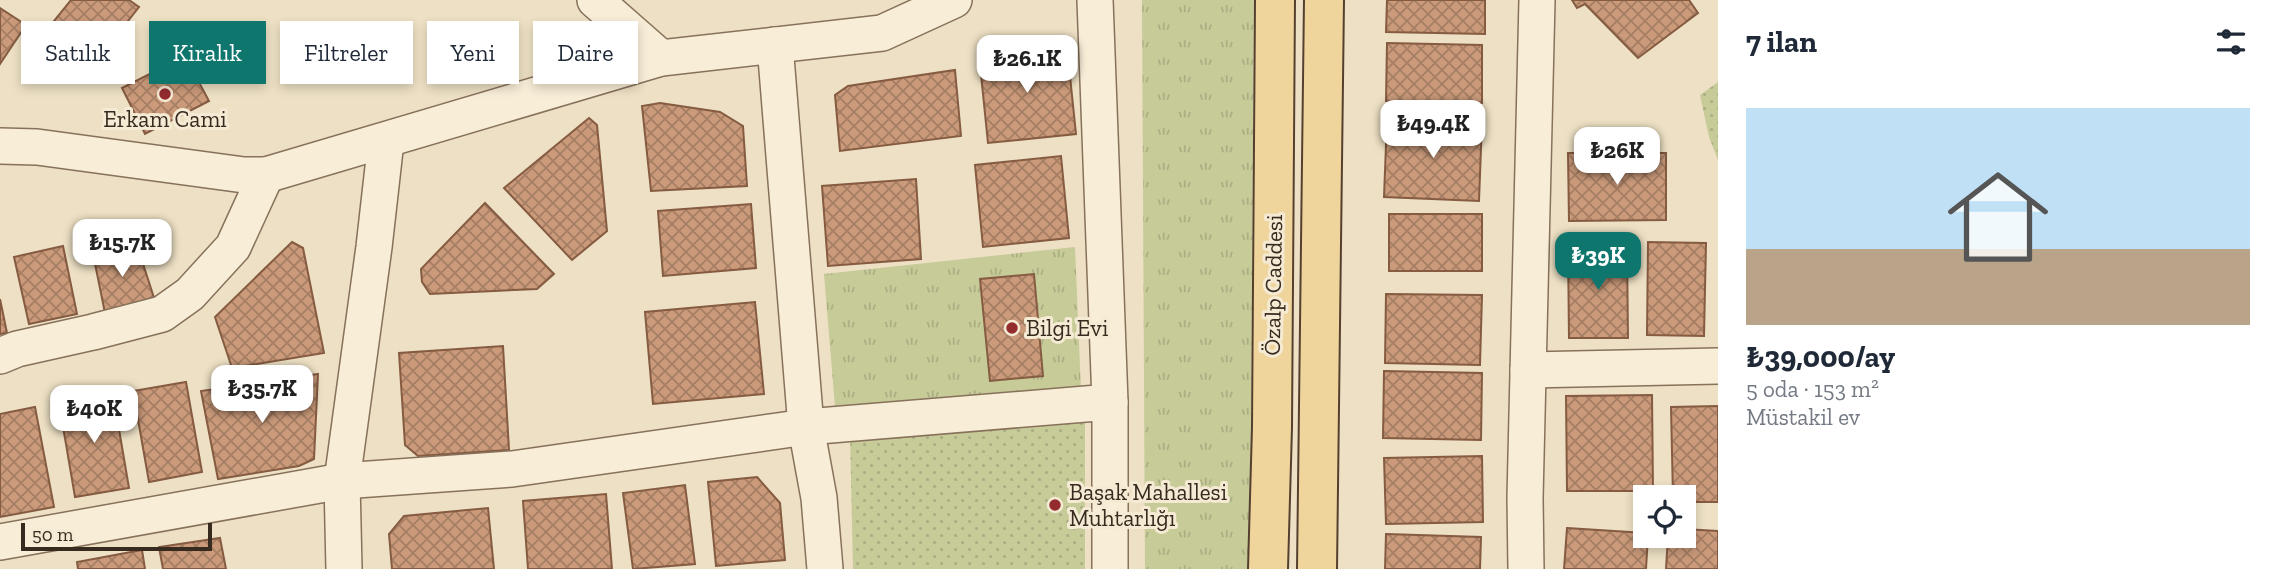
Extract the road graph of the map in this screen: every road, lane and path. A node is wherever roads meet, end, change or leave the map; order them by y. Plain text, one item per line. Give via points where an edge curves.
1 (595, 0) edge
2 (1096, 0) edge
3 (1275, 0) edge
4 (1324, 0) edge
5 (1537, 0) edge
6 (936, 4) edge
7 (775, 45) junction
8 (661, 58) junction
9 (386, 141) junction
10 (0, 146) edge
11 (266, 175) junction
12 (0, 356) edge
13 (1718, 366) edge
14 (1528, 370) junction
15 (1110, 402) junction
16 (806, 427) junction
17 (342, 481) junction
18 (0, 542) edge
19 (344, 569) edge
20 (825, 569) edge
21 (1110, 569) edge
22 (1268, 569) edge
23 (1317, 569) edge
24 (1526, 569) edge

1 - 8 street
2 - 15 street
3 - 22 main road, Özalp Caddesi
4 - 23 main road, Özalp Caddesi
5 - 14 street
6 - 7 street via 882,33
7 - 8 street
7 - 16 street
8 - 9 street
9 - 11 street
9 - 17 street
10 - 11 street
11 - 12 street via 233,247 190,294 162,314
13 - 14 street
14 - 24 street
15 - 16 street
15 - 21 street
16 - 17 street via 512,468
16 - 20 street
17 - 18 street
17 - 19 street

